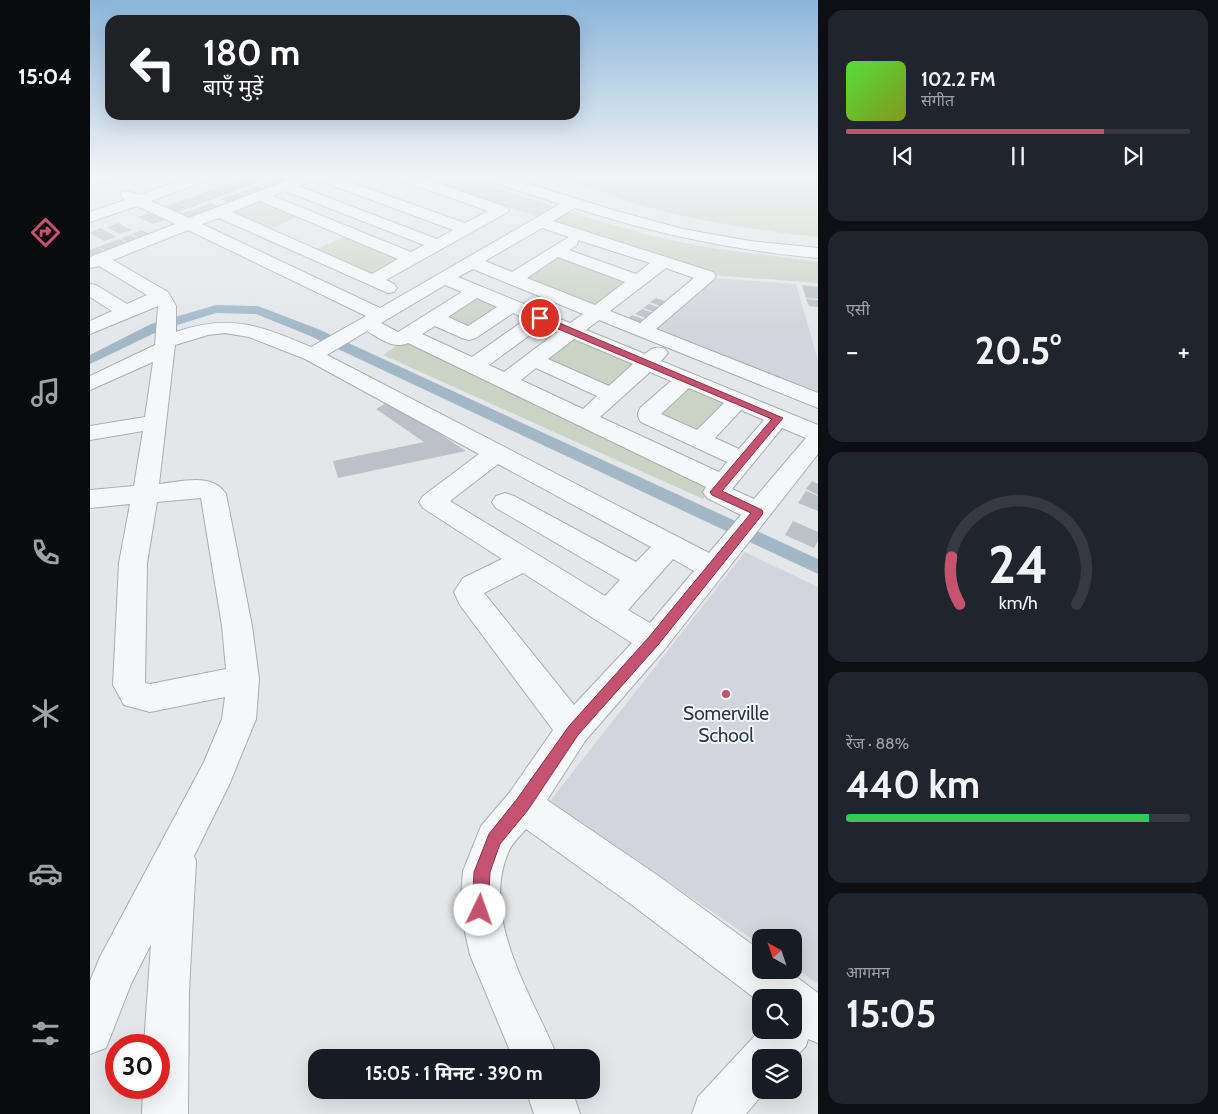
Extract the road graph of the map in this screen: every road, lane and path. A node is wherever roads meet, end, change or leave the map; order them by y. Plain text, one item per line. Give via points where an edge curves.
1 (183, 226) edge
2 (192, 226) edge
3 (250, 226) edge
4 (299, 226) edge
5 (308, 226) edge
6 (333, 226) edge
7 (389, 226) edge
8 (459, 226) edge
9 (472, 226) edge
10 (533, 226) edge
11 (552, 226) edge
12 (649, 226) edge
13 (688, 226) edge
14 (296, 228) junction
15 (467, 229) junction
16 (348, 232) junction
17 (580, 235) junction
18 (728, 242) junction
19 (818, 243) edge
20 (438, 245) junction
21 (556, 251) junction
22 (307, 252) junction
23 (818, 253) edge
24 (412, 259) junction
25 (95, 261) edge
26 (471, 262) junction
27 (664, 262) junction
28 (714, 267) junction
29 (121, 272) junction
30 (444, 278) junction
31 (513, 279) junction
32 (372, 281) junction
33 (638, 281) junction
34 (90, 284) edge
35 (90, 289) edge
36 (476, 291) junction
37 (161, 296) junction
38 (409, 298) junction
39 (108, 300) junction
40 (511, 306) junction
41 (90, 308) edge
42 (126, 312) junction
43 (596, 312) junction
44 (434, 318) junction
45 (540, 318) junction
46 (373, 319) junction
47 (90, 328) edge
48 (571, 331) junction
49 (642, 331) junction
50 (469, 334) junction
51 (408, 335) junction
52 (165, 336) junction
53 (670, 342) junction
54 (500, 348) junction
55 (318, 351) junction
56 (534, 360) junction
57 (647, 363) junction
58 (474, 366) junction
59 (686, 379) junction
60 (506, 381) junction
61 (90, 384) edge
62 (612, 395) junction
63 (738, 401) junction
64 (818, 401) edge
65 (778, 418) junction
66 (585, 419) junction
67 (156, 422) junction
68 (90, 433) edge
69 (818, 436) edge
70 (700, 441) junction
71 (496, 453) junction
72 (742, 460) junction
73 (538, 475) junction
74 (722, 484) junction
75 (144, 493) junction
76 (90, 498) edge
77 (506, 502) junction
78 (474, 528) junction
79 (738, 536) junction
80 (669, 545) junction
81 (524, 560) junction
82 (639, 578) junction
83 (608, 612) junction
84 (653, 641) junction
85 (243, 679) junction
86 (574, 730) junction
87 (523, 805) junction
88 (177, 851) junction
89 (768, 989) edge
90 (90, 1032) edge
91 (780, 1039) edge
92 (532, 1049) edge
93 (772, 1049) edge
94 (752, 1072) edge
95 (552, 1099) edge
96 (165, 1114) edge
97 (557, 1114) edge
98 (715, 1114) edge

1 - 25 street
2 - 46 street
3 - 14 street via 266,233
4 - 14 street
5 - 14 street
6 - 16 street
7 - 20 street
8 - 15 street
9 - 15 street
10 - 26 street
11 - 17 street
12 - 18 street
13 - 19 street
14 - 22 street
15 - 20 street
16 - 22 street
16 - 24 street
17 - 21 street
17 - 27 street
18 - 23 street
18 - 28 street
20 - 24 street
21 - 31 street
21 - 33 street
22 - 32 street
24 - 32 street
25 - 29 street
26 - 30 street
26 - 31 street
27 - 28 street
27 - 33 street
28 - 49 street
29 - 34 street
29 - 37 street
30 - 36 street
30 - 38 street
31 - 43 street
32 - 38 street
33 - 43 street
35 - 39 street
36 - 40 street
36 - 44 street
37 - 42 street
37 - 52 street via 167,306
38 - 46 street
39 - 41 street
39 - 42 street
40 - 45 street
40 - 50 street
42 - 47 street
43 - 48 street
43 - 49 street
44 - 50 street
44 - 51 street
45 - 48 street
45 - 54 street
46 - 51 street via 396,339
46 - 55 street
48 - 56 street
48 - 57 street
49 - 53 street
50 - 54 street
51 - 58 street
52 - 55 street via 216,326 238,326
52 - 61 street
52 - 67 street
53 - 57 street
53 - 64 street
54 - 58 street
55 - 71 street
56 - 60 street
56 - 62 street
57 - 59 street
57 - 62 street
58 - 60 street
59 - 63 street
59 - 70 street via 649,412 649,416
60 - 66 street
62 - 66 street
63 - 65 street
63 - 70 street
65 - 69 street
65 - 72 street
66 - 74 street
67 - 68 street
67 - 75 street
69 - 79 street
70 - 72 street
71 - 73 street
71 - 78 street via 432,502
72 - 74 street
73 - 77 street
73 - 80 street
74 - 79 street via 716,492
75 - 76 street
75 - 85 street via 198,489 214,494
75 - 85 street via 133,563 129,685 135,695 150,698
77 - 78 street
77 - 82 street
78 - 81 street
79 - 80 street
79 - 84 street
80 - 82 street
81 - 83 street
81 - 86 street via 473,586 468,592
82 - 83 street
83 - 84 street
84 - 86 street
85 - 88 street via 239,719
86 - 87 street
87 - 89 street via 646,891
87 - 92 street via 494,839 482,872 480,910 491,955
88 - 90 street via 115,972
88 - 96 street via 168,991
91 - 93 street
94 - 98 street
95 - 97 street

